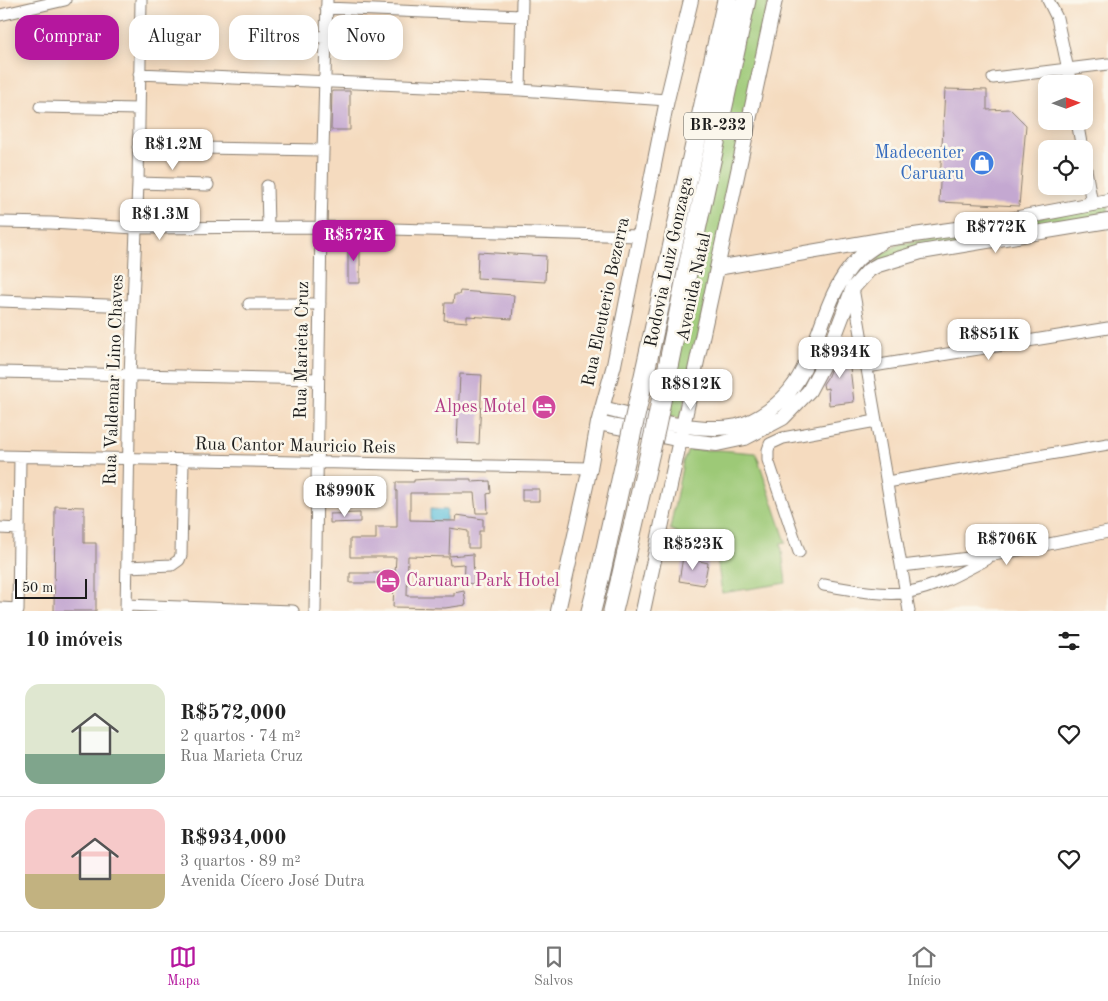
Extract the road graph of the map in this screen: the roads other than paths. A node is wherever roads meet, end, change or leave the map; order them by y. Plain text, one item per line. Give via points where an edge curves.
1 (65, 0) edge
2 (141, 0) edge
3 (522, 0) edge
4 (691, 0) edge
5 (727, 0) edge
6 (746, 0) edge
7 (776, 0) edge
8 (1048, 0) edge
9 (327, 4) edge
10 (0, 15) edge
11 (522, 16) junction
12 (318, 37) edge
13 (326, 37) junction
14 (1108, 64) edge
15 (1068, 69) junction
16 (139, 74) junction
17 (1069, 75) edge
18 (992, 78) dead end
19 (325, 81) junction
20 (520, 90) junction
21 (667, 100) junction
22 (40, 106) dead end
23 (139, 109) junction
24 (138, 147) junction
25 (322, 150) junction
26 (138, 183) junction
27 (208, 185) dead end
28 (267, 186) dead end
29 (1090, 195) edge
30 (1108, 201) edge
31 (1092, 204) junction
32 (1028, 216) junction
33 (1108, 221) edge
34 (0, 222) edge
35 (268, 227) junction
36 (135, 228) junction
37 (321, 228) junction
38 (1032, 234) junction
39 (639, 236) junction
40 (886, 239) junction
41 (717, 268) junction
42 (853, 288) junction
43 (0, 302) edge
44 (249, 304) dead end
45 (320, 304) junction
46 (133, 306) junction
47 (1108, 328) edge
48 (867, 367) junction
49 (0, 372) edge
50 (130, 375) junction
51 (318, 379) junction
52 (602, 408) junction
53 (876, 421) junction
54 (598, 423) junction
55 (684, 425) junction
56 (681, 440) junction
57 (1108, 444) edge
58 (0, 456) edge
59 (20, 457) junction
60 (129, 459) junction
61 (183, 461) junction
62 (317, 464) junction
63 (590, 468) junction
64 (887, 482) junction
65 (0, 528) edge
66 (19, 529) junction
67 (1108, 532) edge
68 (799, 552) dead end
69 (994, 555) junction
70 (902, 566) junction
71 (127, 567) junction
72 (824, 585) dead end
73 (906, 593) junction
74 (0, 608) edge
75 (126, 608) edge
76 (18, 610) edge
77 (292, 611) edge
78 (315, 611) edge
79 (558, 611) edge
80 (591, 611) edge
81 (613, 611) edge
82 (643, 611) edge
83 (909, 611) edge

1 - 10 street
2 - 16 street, Rua Valdemar Lino Chaves
3 - 11 street
4 - 21 street, Rua Eleuterio Bezerra
5 - 80 highway, Rodovia Luiz Gonzaga / BR-232, bridge
6 - 81 highway, Rodovia Luiz Gonzaga / BR-232, bridge via 656,426
7 - 41 street, Avenida Natal
8 - 15 street via 1057,18
9 - 11 street
9 - 13 street, Rua Marieta Cruz
11 - 20 street
12 - 13 street
13 - 19 street, Rua Marieta Cruz
14 - 15 street
15 - 17 street
15 - 18 street
16 - 19 street
16 - 23 street, Rua Valdemar Lino Chaves
19 - 20 street
19 - 25 street, Rua Marieta Cruz
20 - 21 street
21 - 39 street, Rua Eleuterio Bezerra
22 - 23 street
23 - 24 street, Rua Valdemar Lino Chaves
24 - 25 street
24 - 26 street, Rua Valdemar Lino Chaves
25 - 37 street, Rua Marieta Cruz
26 - 27 street
26 - 36 street, Rua Valdemar Lino Chaves
28 - 35 street
29 - 31 street
30 - 31 street
31 - 32 street
32 - 38 street
32 - 40 street
33 - 38 street
34 - 36 street
35 - 36 street
35 - 37 street
36 - 46 street, Rua Valdemar Lino Chaves
37 - 39 street
37 - 45 street, Rua Marieta Cruz
38 - 42 street via 921,252 868,270
39 - 52 street, Rua Eleuterio Bezerra via 614,365
40 - 41 street
40 - 55 street via 858,259 843,276 795,384 780,401 750,422 736,426 708,428
41 - 55 street, Avenida Natal
42 - 48 street
42 - 56 street via 826,359 809,391 784,418 744,438 718,444
43 - 46 street
44 - 45 street
45 - 51 street, Rua Marieta Cruz
46 - 50 street, Rua Valdemar Lino Chaves
47 - 48 street
48 - 53 street
49 - 50 street
50 - 51 street
50 - 60 street, Rua Valdemar Lino Chaves
51 - 62 street, Rua Marieta Cruz
52 - 54 street, Rua Eleuterio Bezerra
52 - 55 street
53 - 64 street
53 - 68 street via 784,438 770,444 768,460
54 - 56 street
54 - 63 street, Rua Eleuterio Bezerra
55 - 56 street, Avenida Natal
56 - 82 street, Avenida Natal
57 - 64 street
58 - 59 street, Rua Cantor Mauricio Reis
59 - 60 street, Rua Cantor Mauricio Reis
59 - 66 street
60 - 61 street, Rua Cantor Mauricio Reis
60 - 71 street, Rua Valdemar Lino Chaves
61 - 62 street, Rua Cantor Mauricio Reis
61 - 71 street via 179,560 172,565
62 - 63 street, Rua Cantor Mauricio Reis
62 - 78 street, Rua Marieta Cruz
63 - 79 street, Rua Eleuterio Bezerra
64 - 70 street
65 - 66 street
66 - 76 street
67 - 69 street
69 - 70 street
69 - 73 street via 945,581
70 - 73 street
71 - 75 street, Rua Valdemar Lino Chaves
72 - 73 street
73 - 83 street
74 - 76 street
75 - 77 street

